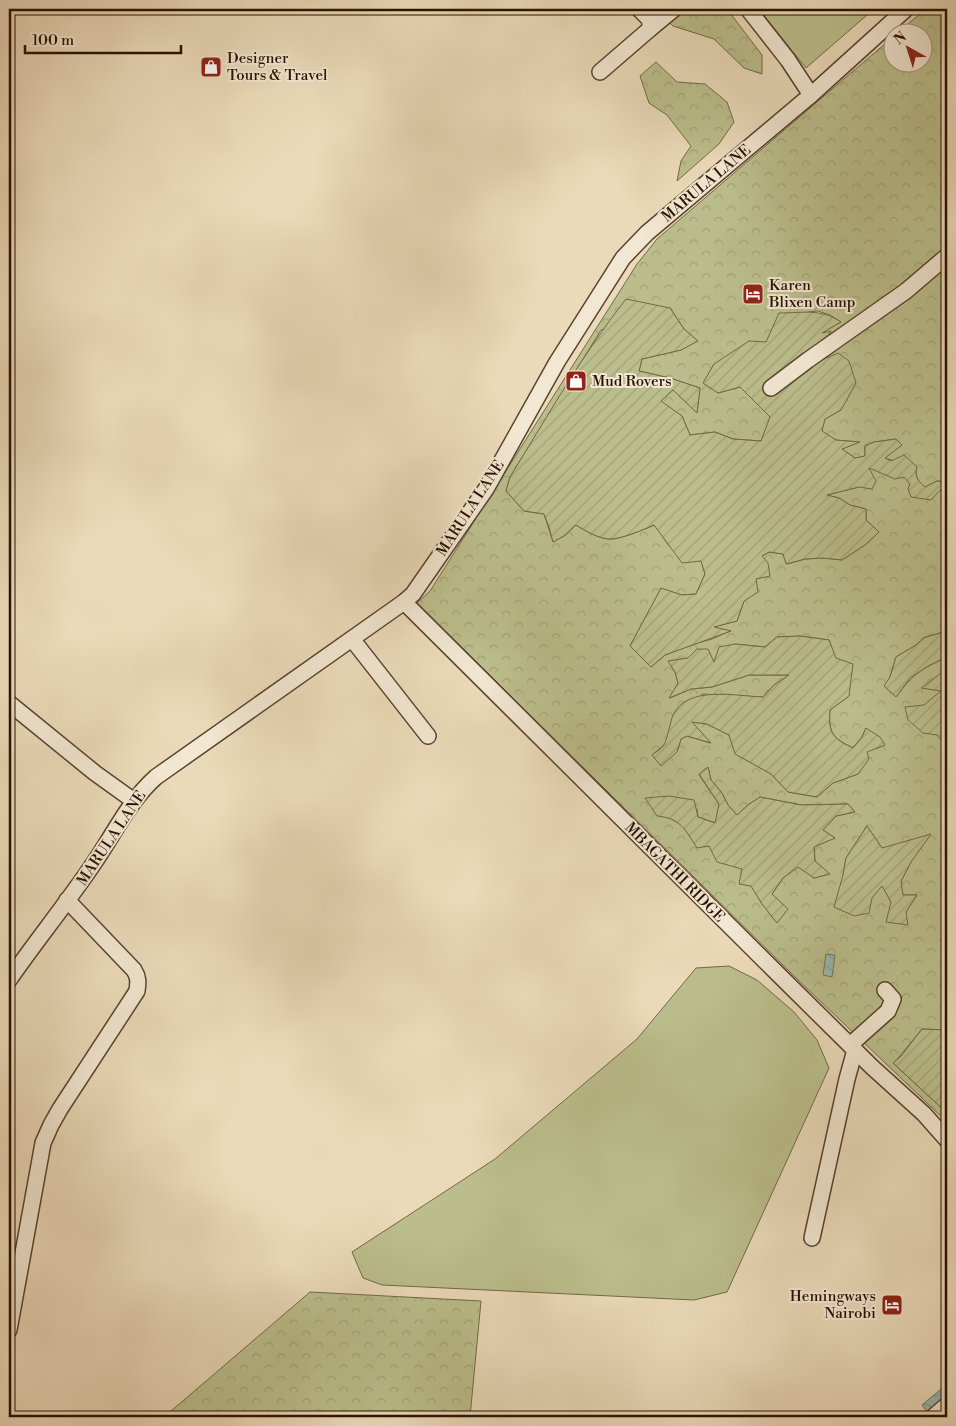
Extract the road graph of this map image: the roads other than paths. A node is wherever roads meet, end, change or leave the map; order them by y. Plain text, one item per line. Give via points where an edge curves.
1 (638, 9) edge
2 (674, 9) edge
3 (748, 9) edge
4 (906, 9) edge
5 (651, 28) junction
6 (600, 72) dead end
7 (811, 94) junction
8 (947, 256) edge
9 (771, 388) dead end
10 (404, 602) junction
11 (352, 639) junction
12 (9, 703) edge
13 (428, 736) dead end
14 (134, 801) junction
15 (67, 900) junction
16 (9, 980) edge
17 (885, 990) dead end
18 (853, 1047) junction
19 (947, 1140) edge
20 (812, 1238) dead end
21 (9, 1330) edge
22 (947, 1405) edge
23 (933, 1417) edge

1 - 5 street via 649,19
2 - 5 street
3 - 7 street
4 - 7 street, MARULA LANE
5 - 6 street
7 - 10 street, MARULA LANE via 630,249 557,362 486,489
8 - 9 street via 906,291
10 - 11 street, MARULA LANE
10 - 18 street, MBAGATHI RIDGE
11 - 13 street
11 - 14 street, MARULA LANE via 156,777
12 - 14 street
14 - 15 street, MARULA LANE
15 - 16 street, MARULA LANE
15 - 21 street via 134,970 138,977 137,991 50,1125
17 - 18 street via 893,999 888,1011
18 - 19 street, MBAGATHI RIDGE
18 - 20 street
22 - 23 street

